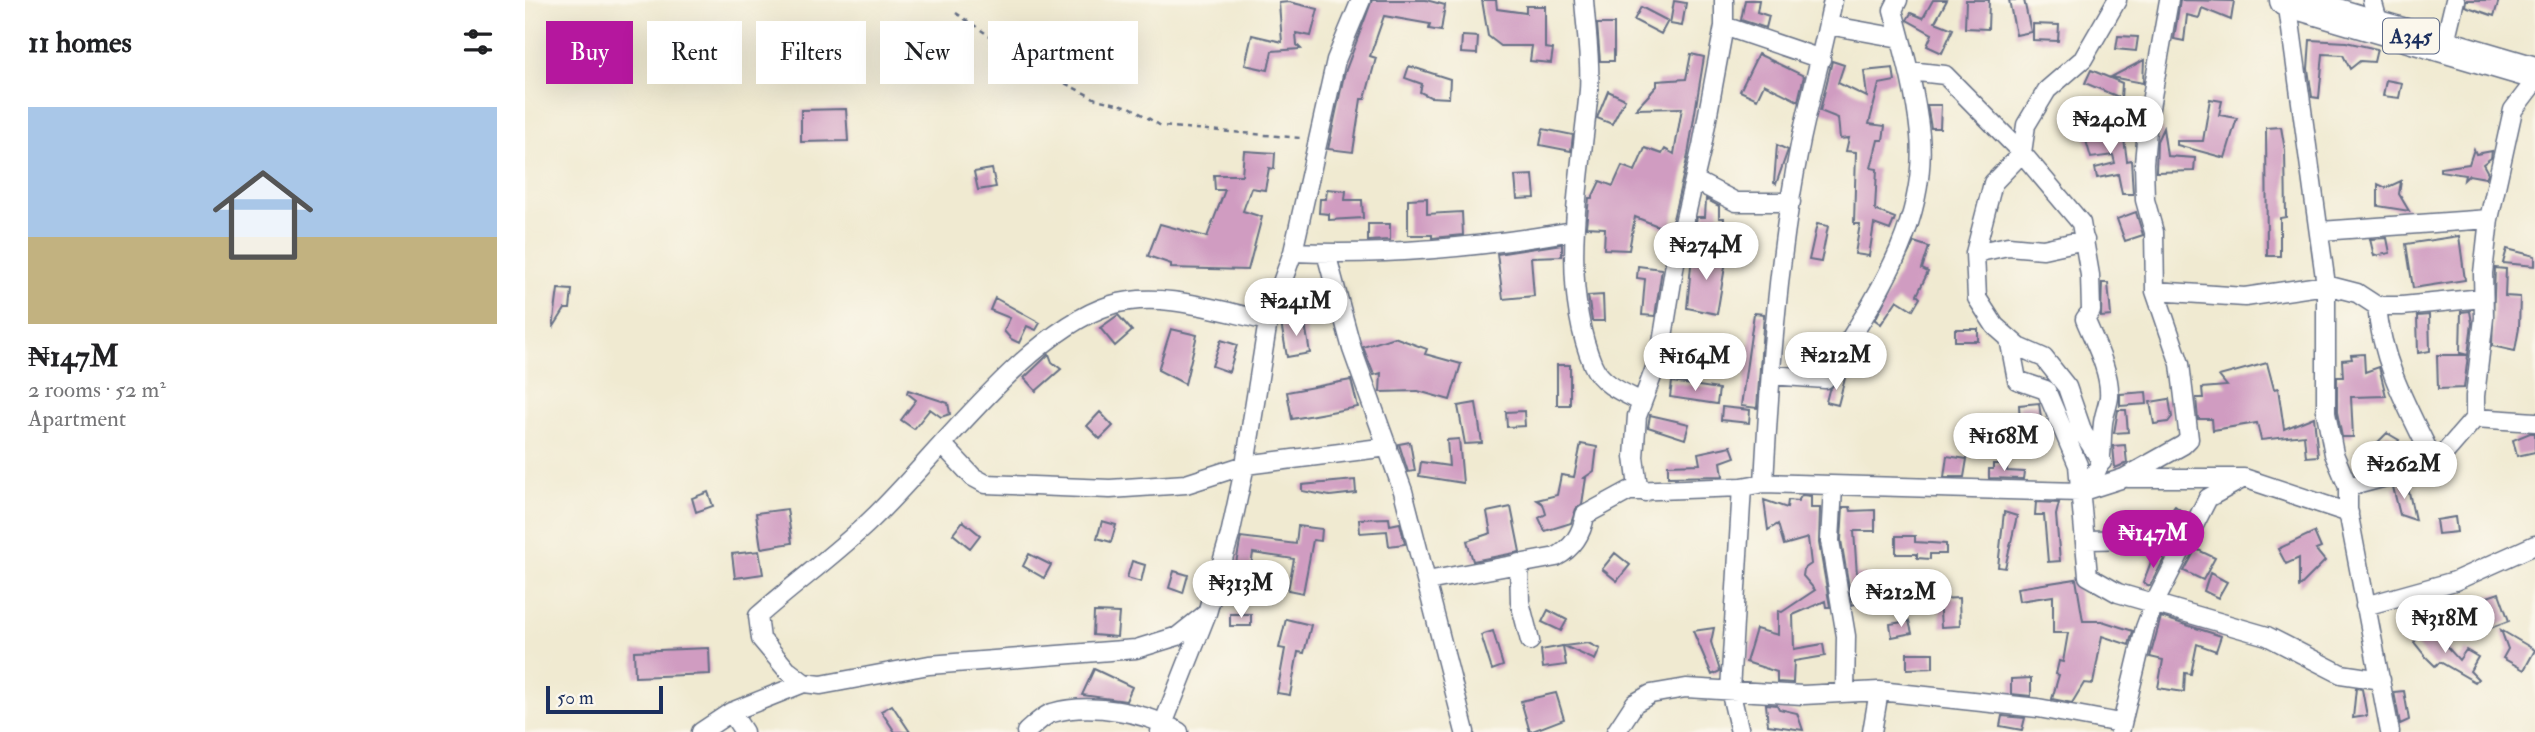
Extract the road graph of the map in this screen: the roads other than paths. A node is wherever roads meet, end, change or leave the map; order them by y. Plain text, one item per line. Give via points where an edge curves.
1 (1361, 0) edge
2 (1584, 0) edge
3 (1724, 0) edge
4 (1833, 0) edge
5 (1898, 0) edge
6 (2116, 0) edge
7 (2169, 0) edge
8 (2286, 0) edge
9 (2455, 0) edge
10 (2376, 14) edge
11 (1828, 25) junction
12 (1724, 26) junction
13 (1900, 38) junction
14 (2444, 46) junction
15 (1821, 59) junction
16 (1909, 71) junction
17 (2535, 73) edge
18 (2535, 81) edge
19 (2021, 153) junction
20 (1694, 180) junction
21 (1791, 202) junction
22 (2489, 219) junction
23 (2321, 231) junction
24 (1573, 232) junction
25 (2085, 240) junction
26 (1293, 252) junction
27 (1326, 253) junction
28 (1975, 253) junction
29 (2326, 285) junction
30 (2155, 291) junction
31 (2483, 298) junction
32 (2377, 306) junction
33 (1268, 320) junction
34 (2009, 338) junction
35 (1771, 375) junction
36 (1642, 402) junction
37 (2475, 418) junction
38 (2535, 422) edge
39 (943, 445) junction
40 (1388, 447) junction
41 (2102, 462) junction
42 (2435, 464) junction
43 (1245, 465) junction
44 (2124, 478) junction
45 (2244, 478) junction
46 (1764, 484) junction
47 (1742, 487) junction
48 (1833, 487) junction
49 (2348, 487) junction
50 (1645, 492) junction
51 (2080, 492) junction
52 (2349, 513) junction
53 (2086, 540) junction
54 (2186, 545) junction
55 (2535, 545) edge
56 (1519, 563) junction
57 (1427, 581) junction
58 (2154, 604) junction
59 (2365, 606) junction
60 (1207, 613) junction
61 (1530, 641) dead end
62 (2381, 680) junction
63 (804, 683) junction
64 (1730, 690) junction
65 (1879, 691) junction
66 (1845, 692) junction
67 (731, 712) junction
68 (1161, 727) edge
69 (2120, 727) edge
70 (701, 732) edge
71 (744, 732) edge
72 (1026, 732) edge
73 (1179, 732) edge
74 (1465, 732) edge
75 (1616, 732) edge
76 (1740, 732) edge
77 (1872, 732) edge
78 (2390, 732) edge

1 - 26 street via 1336,60
2 - 24 street via 1589,87
3 - 12 street
4 - 11 street
5 - 13 street via 1893,9
6 - 19 street via 2083,59 2047,90 2026,125
7 - 30 street via 2144,163 2145,200 2154,232
8 - 10 highway, A345
8 - 23 street
9 - 14 street
10 - 14 highway, A345
11 - 13 street
11 - 15 street
12 - 15 street
12 - 20 street
13 - 16 street
14 - 17 highway, A345
15 - 21 street
16 - 19 street via 1945,75
16 - 35 street via 1920,136 1919,181 1913,215 1893,264 1825,379
18 - 22 street via 2513,110
19 - 25 street via 2081,223
19 - 28 street via 1993,183
20 - 21 street via 1736,202
20 - 36 street via 1660,355
21 - 35 street
22 - 23 street
22 - 31 street
23 - 29 street
24 - 27 street via 1509,242
24 - 36 street via 1580,317 1594,366 1611,387
25 - 28 street via 2043,249 2008,246
25 - 41 street via 2091,311 2085,319 2101,358 2109,395
26 - 27 street
26 - 33 street
27 - 40 street via 1352,349
28 - 34 street via 1977,298 1994,326
29 - 30 street via 2245,297
29 - 32 street via 2357,293
29 - 49 street via 2326,413 2334,454
30 - 44 street via 2180,364 2189,439
31 - 32 street
31 - 37 street
32 - 42 street via 2379,331 2395,383
33 - 39 street via 1162,300 1114,304 1082,316 977,405
33 - 43 street
34 - 41 street via 2044,358 2067,387 2083,433
34 - 51 street via 2017,380 2046,390 2078,465
35 - 46 street
36 - 50 street via 1634,457 1638,487
37 - 38 street
37 - 42 street
39 - 43 street via 973,477 1005,486 1110,489 1186,484
39 - 63 street via 870,521 758,616 761,639
40 - 43 street
40 - 57 street
41 - 51 street
42 - 49 street
43 - 60 street
44 - 45 street
44 - 51 street
45 - 52 street
45 - 54 street via 2208,498
46 - 47 street
46 - 48 street
47 - 50 street
47 - 64 street
48 - 51 street
48 - 66 street via 1830,541 1846,636
49 - 52 street
50 - 56 street via 1614,496 1585,515 1570,549
51 - 53 street
52 - 59 street
53 - 54 street via 2142,538
53 - 58 street via 2088,576 2118,593
54 - 58 street
55 - 59 street via 2455,581
56 - 57 street
56 - 61 street via 1520,602
57 - 74 street
58 - 62 street via 2267,636 2341,674
58 - 69 street
59 - 62 street
60 - 63 street via 1178,636 1136,649 929,665 821,685
60 - 68 street
62 - 78 street
63 - 67 street
64 - 66 street via 1803,695
64 - 75 street via 1686,688 1651,694 1635,703
64 - 76 street
65 - 66 street
65 - 69 street via 2038,708
65 - 77 street
67 - 70 street
67 - 71 street
68 - 72 street via 1089,709 1050,713
68 - 73 street

